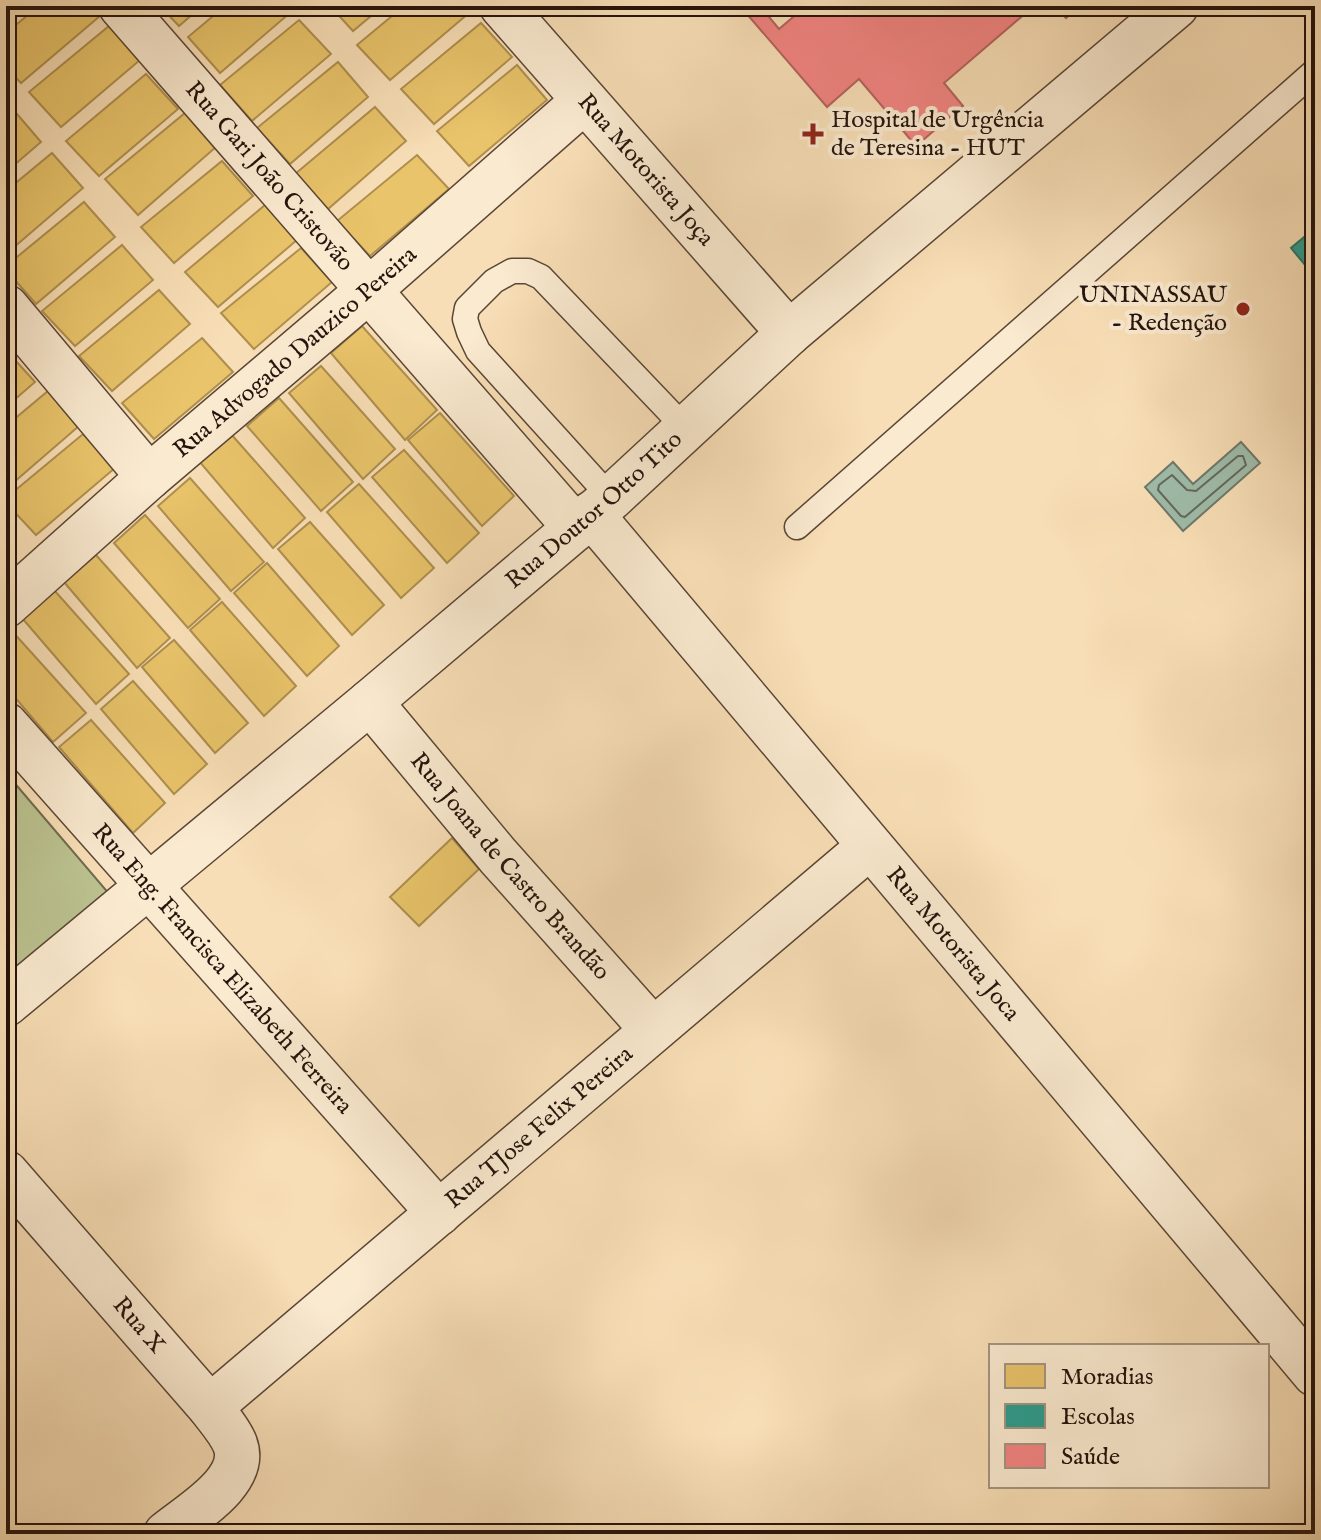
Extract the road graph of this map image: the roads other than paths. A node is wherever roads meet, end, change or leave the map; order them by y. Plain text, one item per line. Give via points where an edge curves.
1 (121, 6) edge
2 (502, 6) edge
3 (1176, 6) edge
4 (1315, 71) edge
5 (584, 101) junction
6 (369, 290) junction
7 (6, 307) edge
8 (789, 333) junction
9 (686, 429) junction
10 (149, 477) junction
11 (593, 513) junction
12 (797, 527) dead end
13 (6, 605) edge
14 (370, 702) junction
15 (6, 725) edge
16 (869, 847) junction
17 (149, 886) junction
18 (6, 1004) edge
19 (653, 1030) junction
20 (6, 1173) edge
21 (439, 1213) junction
22 (1315, 1374) edge
23 (210, 1407) junction
24 (166, 1534) edge

1 - 6 street, Rua Gari João Cristovão
2 - 5 street, Rua Motorista Joça
3 - 8 street, Rua Doutor Otto Tito
4 - 12 lane
5 - 6 street, Rua Advogado Dauzico Pereira
5 - 8 street, Rua Motorista Joça
6 - 10 street, Rua Advogado Dauzico Pereira
6 - 11 street, Rua Gari João Cristovão
7 - 10 street
8 - 9 street, Rua Doutor Otto Tito
9 - 11 street, Rua Doutor Otto Tito
9 - 11 lane via 541,277 512,271 494,281 467,308 465,319 478,351
10 - 13 street, Rua Advogado Dauzico Pereira
11 - 14 street, Rua Doutor Otto Tito
11 - 16 street, Rua Motorista Joca
14 - 17 street, Rua Doutor Otto Tito
14 - 19 street, Rua Joana de Castro Brandão
15 - 17 street, Rua Eng. Francisca Elizabeth Ferreira
16 - 19 street, Rua TJose Felix Pereira
16 - 22 street, Rua Motorista Joca
17 - 18 street, Rua Doutor Otto Tito
17 - 21 street, Rua Eng. Francisca Elizabeth Ferreira
19 - 21 street, Rua TJose Felix Pereira
20 - 23 street, Rua X
21 - 23 street, Rua TJose Felix Pereira
23 - 24 street, Rua X via 232,1438 237,1452 234,1474

